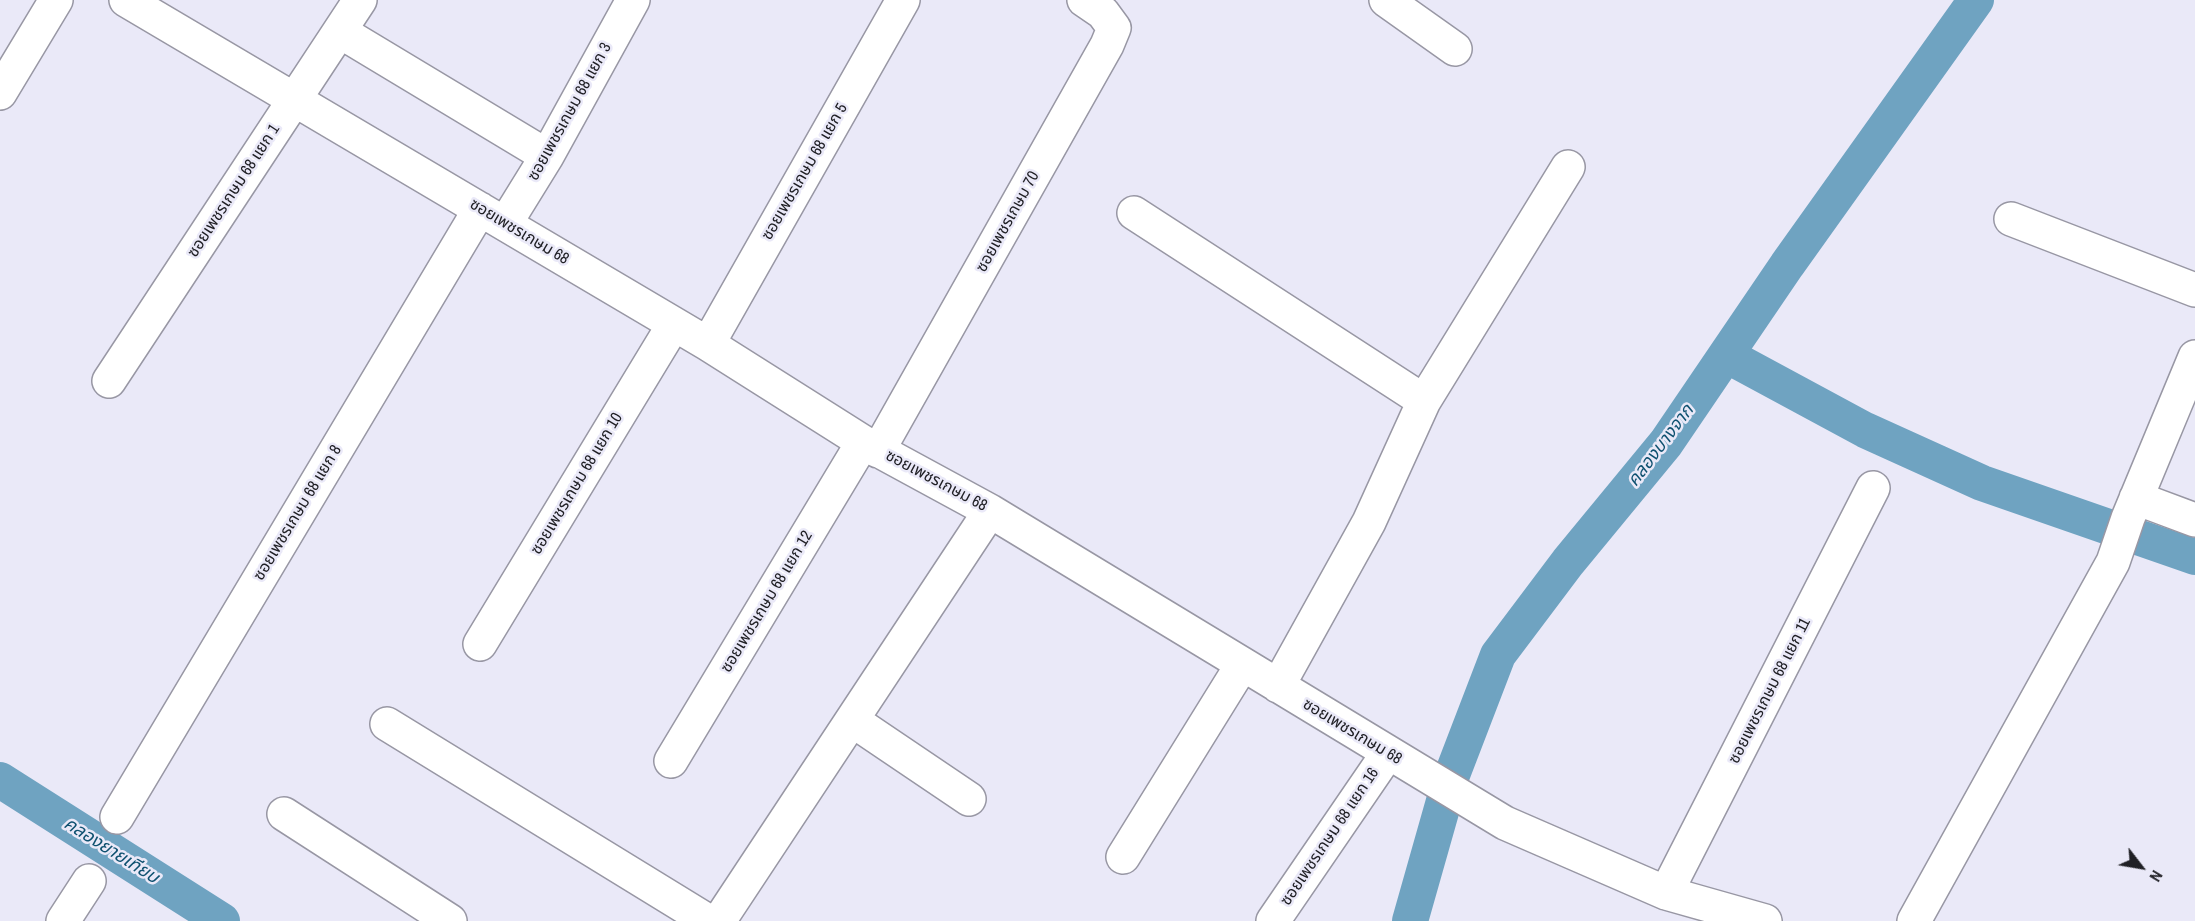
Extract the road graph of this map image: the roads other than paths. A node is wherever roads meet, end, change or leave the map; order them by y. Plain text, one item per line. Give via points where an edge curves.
1 (56, 0) edge
2 (126, 0) edge
3 (360, 0) edge
4 (633, 0) edge
5 (903, 0) edge
6 (1084, 0) edge
7 (1386, 0) edge
8 (341, 32) junction
9 (1455, 49) dead end
10 (0, 93) edge
11 (295, 98) junction
12 (547, 156) junction
13 (1568, 167) dead end
14 (1134, 213) dead end
15 (493, 216) junction
16 (2011, 219) dead end
17 (2195, 290) edge
18 (674, 324) junction
19 (708, 344) junction
20 (2195, 357) edge
21 (109, 381) dead end
22 (1424, 401) junction
23 (871, 446) junction
24 (1873, 488) dead end
25 (2132, 508) junction
26 (990, 511) junction
27 (2195, 520) edge
28 (480, 644) dead end
29 (1242, 664) junction
30 (1278, 686) junction
31 (852, 720) junction
32 (387, 724) dead end
33 (1399, 760) junction
34 (671, 761) dead end
35 (969, 799) dead end
36 (284, 814) dead end
37 (117, 817) dead end
38 (1123, 857) dead end
39 (89, 881) dead end
40 (1673, 904) edge
41 (63, 921) edge
42 (450, 921) edge
43 (708, 921) edge
44 (719, 921) edge
45 (1273, 921) edge
46 (1765, 921) edge
47 (1914, 921) edge

1 - 10 street
2 - 11 street, ซอยเพชรเกษม 68
3 - 8 street, ซอยเพชรเกษม 68 แยก 1
4 - 12 street, ซอยเพชรเกษม 68 แยก 3
5 - 19 street, ซอยเพชรเกษม 68 แยก 5
6 - 23 street, ซอยเพชรเกษม 70 via 1114,28 1107,45
7 - 9 street
8 - 11 street, ซอยเพชรเกษม 68 แยก 1
8 - 12 street
11 - 15 street, ซอยเพชรเกษม 68
11 - 21 street, ซอยเพชรเกษม 68 แยก 1
12 - 15 street, ซอยเพชรเกษม 68 แยก 3
13 - 22 street
14 - 22 street
15 - 18 street, ซอยเพชรเกษม 68
15 - 37 street, ซอยเพชรเกษม 68 แยก 8
16 - 17 street
18 - 19 street, ซอยเพชรเกษม 68
18 - 28 street, ซอยเพชรเกษม 68 แยก 10
19 - 23 street, ซอยเพชรเกษม 68
20 - 25 street
22 - 30 street via 1369,522
23 - 26 street, ซอยเพชรเกษม 68
23 - 34 street, ซอยเพชรเกษม 68 แยก 12
24 - 40 street, ซอยเพชรเกษม 68 แยก 11
25 - 27 street
25 - 47 street via 2113,562
26 - 29 street, ซอยเพชรเกษม 68
26 - 31 street
29 - 30 street, ซอยเพชรเกษม 68
29 - 38 street
30 - 33 street, ซอยเพชรเกษม 68
31 - 35 street
31 - 44 street
32 - 43 street
33 - 40 street, ซอยเพชรเกษม 68 via 1505,823
33 - 45 street, ซอยเพชรเกษม 68 แยก 16
36 - 42 street
39 - 41 street
40 - 46 street, ซอยเพชรเกษม 68

